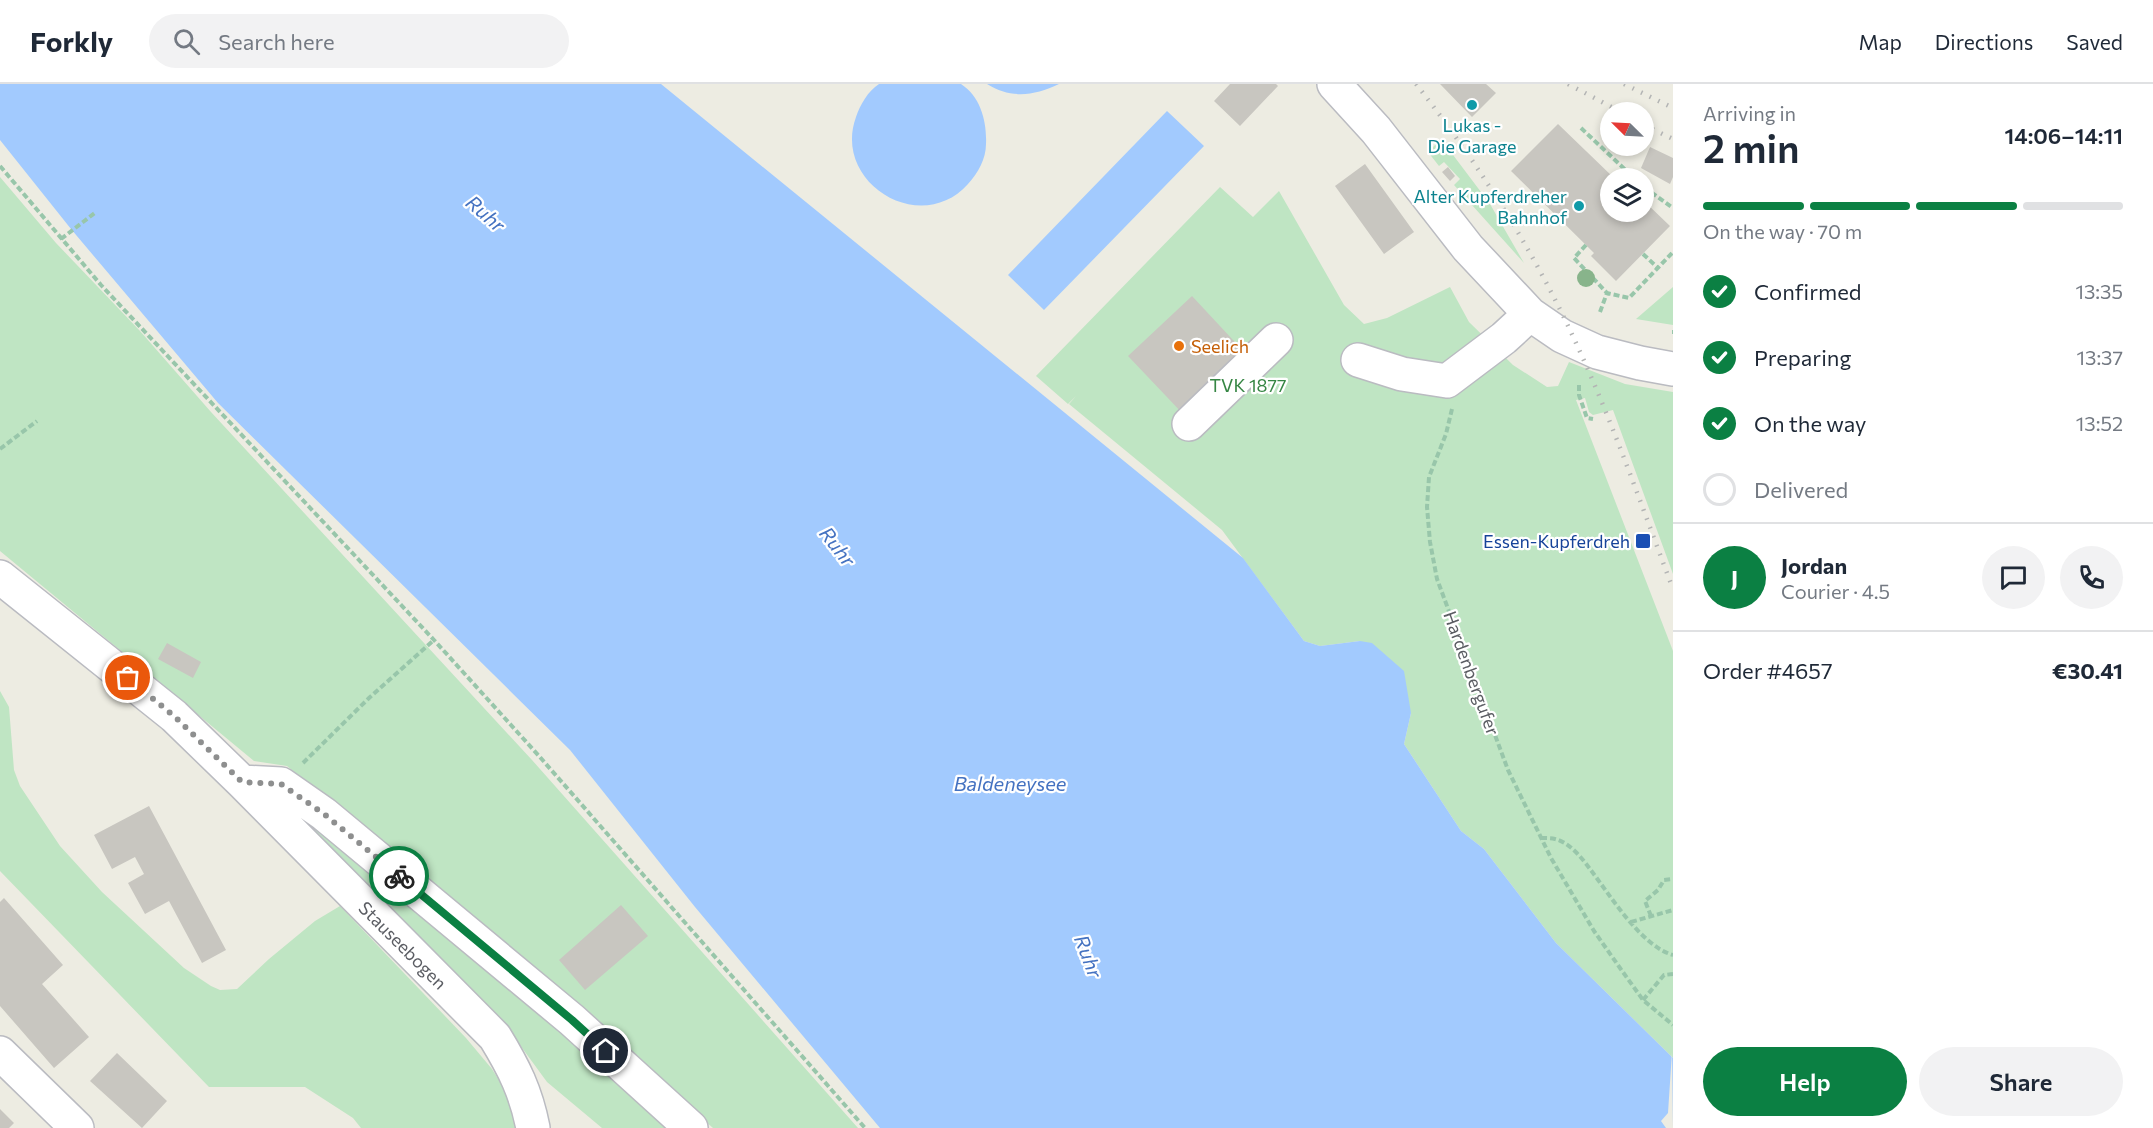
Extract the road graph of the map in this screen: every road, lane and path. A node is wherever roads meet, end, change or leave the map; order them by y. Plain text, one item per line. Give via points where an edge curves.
1 (1334, 84) edge
2 (1581, 128) dead end
3 (0, 166) edge
4 (1623, 168) edge
5 (1654, 195) edge
6 (1673, 208) edge
7 (96, 212) dead end
8 (61, 239) junction
9 (1586, 245) dead end
10 (1673, 252) edge
11 (1643, 254) dead end
12 (1657, 267) junction
13 (1607, 293) junction
14 (1600, 312) dead end
15 (1530, 314) junction
16 (1276, 340) dead end
17 (1358, 360) dead end
18 (1673, 369) edge
19 (1447, 381) junction
20 (1579, 385) dead end
21 (1593, 419) dead end
22 (37, 421) dead end
23 (1189, 424) dead end
24 (0, 449) edge
25 (0, 577) edge
26 (434, 640) junction
27 (242, 782) junction
28 (281, 784) junction
29 (1541, 838) junction
30 (1673, 879) edge
31 (1673, 910) edge
32 (1651, 916) junction
33 (1631, 922) junction
34 (1673, 955) edge
35 (1673, 974) edge
36 (1643, 999) junction
37 (1673, 1025) edge
38 (0, 1053) edge
39 (77, 1128) edge
40 (533, 1128) edge
41 (691, 1128) edge
42 (865, 1128) edge

1 - 15 street via 1376,130 1468,248
2 - 4 path
3 - 8 path
5 - 6 path
7 - 8 path
8 - 26 path
9 - 13 path via 1574,258
10 - 12 path
11 - 12 path
12 - 13 path via 1629,298
13 - 14 path
15 - 18 street via 1587,347
15 - 19 street
16 - 23 street
17 - 19 street via 1401,374
19 - 29 path, Hardenbergufer via 1452,408 1429,477 1427,507 1437,579 1508,770
20 - 21 path via 1587,418
22 - 24 path
25 - 27 street, Stauseebogen via 174,716
26 - 28 path
26 - 42 path
27 - 28 street
27 - 40 street, Stauseebogen via 495,1037 514,1068
28 - 41 street via 324,814 563,1013
29 - 33 path via 1557,839 1573,849
29 - 36 path, Hardenbergufer via 1594,931
30 - 32 path via 1664,880 1645,901
31 - 32 path
32 - 33 path
33 - 34 path via 1651,943
35 - 36 path via 1664,975
36 - 37 path, Hardenbergufer
38 - 39 street

